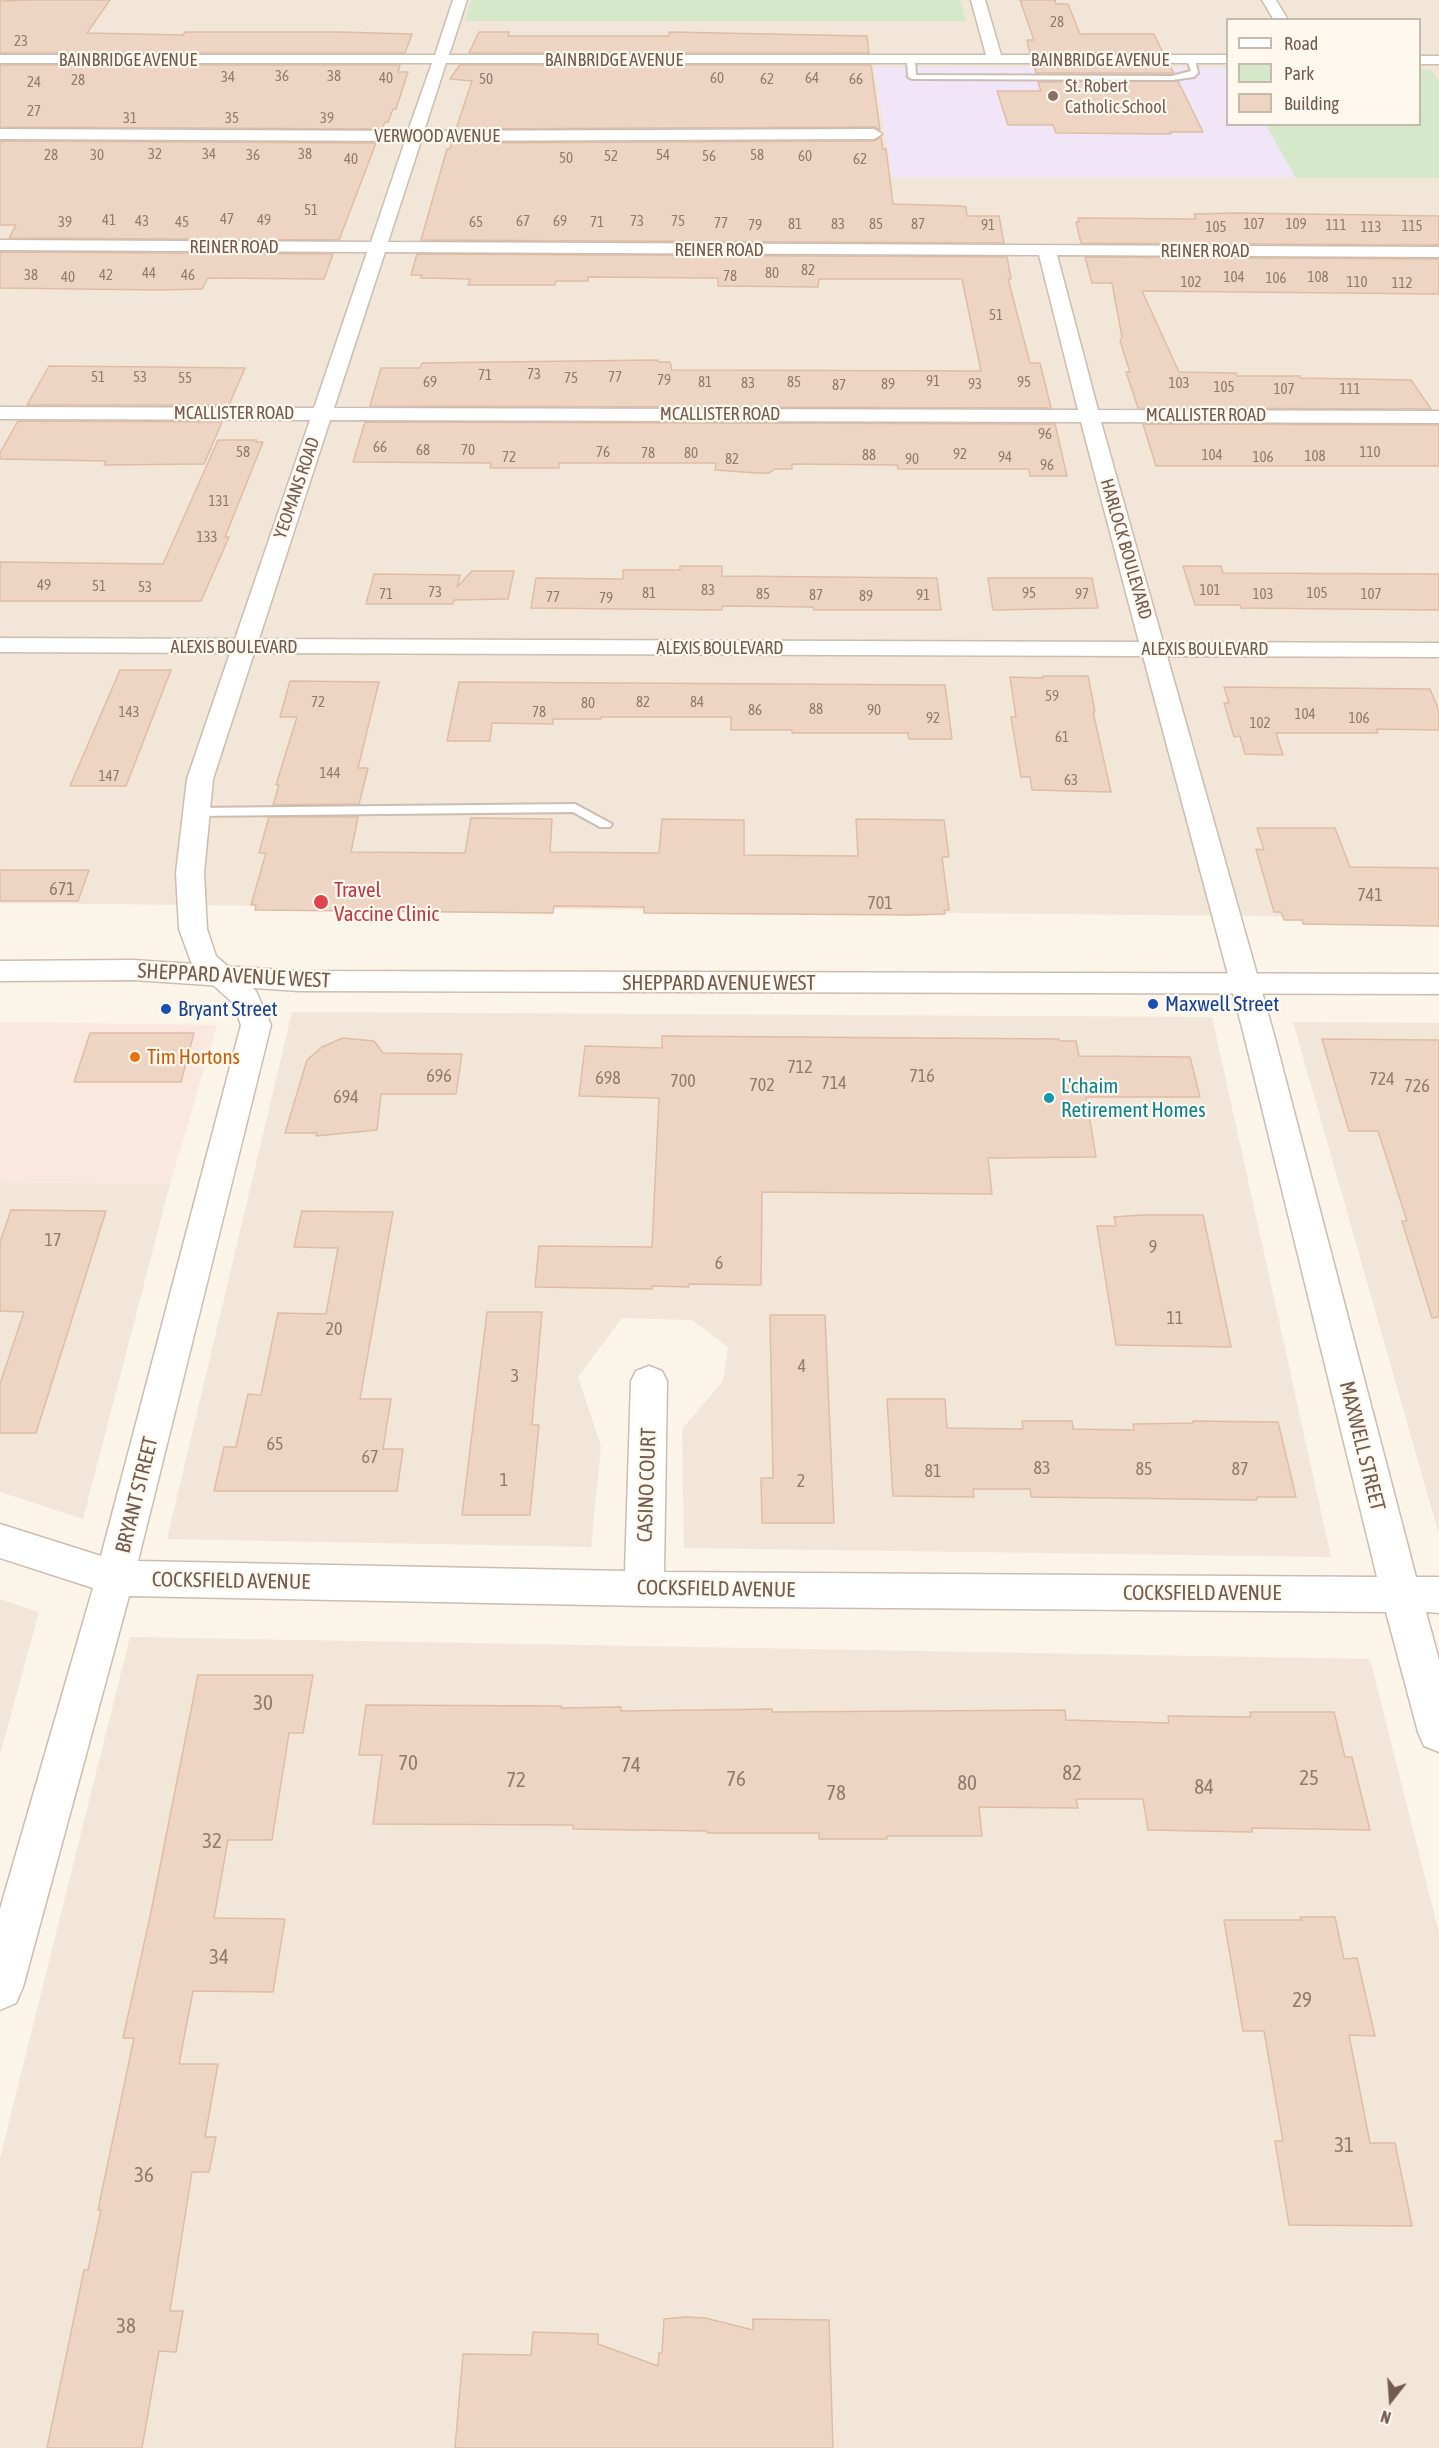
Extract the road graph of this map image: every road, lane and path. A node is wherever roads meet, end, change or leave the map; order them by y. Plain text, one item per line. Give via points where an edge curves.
1 (460, 0) edge
2 (978, 0) edge
3 (1269, 0) edge
4 (1280, 18) edge
5 (0, 59) edge
6 (1191, 59) junction
7 (1226, 59) edge
8 (440, 60) junction
9 (911, 60) junction
10 (995, 60) junction
11 (1421, 60) edge
12 (1439, 60) edge
13 (0, 134) edge
14 (874, 134) dead end
15 (413, 136) junction
16 (0, 245) edge
17 (377, 248) junction
18 (1047, 251) junction
19 (1439, 252) edge
20 (0, 413) edge
21 (322, 414) junction
22 (1088, 414) junction
23 (1439, 417) edge
24 (0, 645) edge
25 (243, 647) junction
26 (1154, 648) junction
27 (1439, 650) edge
28 (196, 812) junction
29 (605, 824) dead end
30 (0, 971) edge
31 (221, 976) junction
32 (1439, 984) edge
33 (1245, 985) junction
34 (650, 1381) dead end
35 (0, 1541) edge
36 (116, 1578) junction
37 (644, 1589) junction
38 (1400, 1595) junction
39 (1439, 1595) edge
40 (1439, 1732) edge
41 (0, 1987) edge

1 - 8 street, YEOMANS ROAD
2 - 10 street
3 - 4 street
5 - 8 street, BAINBRIDGE AVENUE
6 - 7 street, BAINBRIDGE AVENUE
6 - 9 lane via 1195,71 1191,75 1172,78 912,77
6 - 10 street, BAINBRIDGE AVENUE
8 - 9 street, BAINBRIDGE AVENUE
8 - 15 street, YEOMANS ROAD
9 - 10 street, BAINBRIDGE AVENUE
11 - 12 street
13 - 15 street, VERWOOD AVENUE
14 - 15 street, VERWOOD AVENUE
15 - 17 street, YEOMANS ROAD
16 - 17 street, REINER ROAD
17 - 18 street, REINER ROAD
17 - 21 street, YEOMANS ROAD
18 - 19 street, REINER ROAD
18 - 22 street, HARLOCK BOULEVARD
20 - 21 street, MCALLISTER ROAD
21 - 22 street, MCALLISTER ROAD
21 - 25 street, YEOMANS ROAD
22 - 23 street, MCALLISTER ROAD
22 - 26 street, HARLOCK BOULEVARD
24 - 25 street, ALEXIS BOULEVARD
25 - 26 street, ALEXIS BOULEVARD
25 - 28 street, YEOMANS ROAD via 200,779
26 - 27 street, ALEXIS BOULEVARD
26 - 33 street, HARLOCK BOULEVARD
28 - 29 lane via 575,808
28 - 31 street, YEOMANS ROAD via 190,873 193,929 203,960
30 - 31 street, SHEPPARD AVENUE WEST via 133,970
31 - 33 street, SHEPPARD AVENUE WEST via 299,981
31 - 36 street, BRYANT STREET via 246,998 256,1025
32 - 33 street, SHEPPARD AVENUE WEST
33 - 38 street, MAXWELL STREET
34 - 37 street, CASINO COURT
35 - 36 street, COCKSFIELD AVENUE
36 - 37 street, COCKSFIELD AVENUE
36 - 41 street, BRYANT STREET
37 - 38 street, COCKSFIELD AVENUE
38 - 39 street, COCKSFIELD AVENUE
38 - 40 street, MAXWELL STREET

